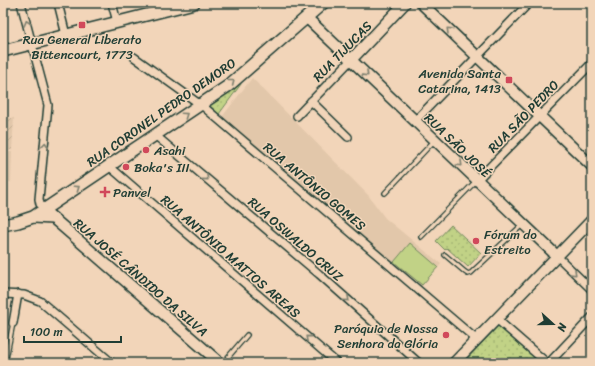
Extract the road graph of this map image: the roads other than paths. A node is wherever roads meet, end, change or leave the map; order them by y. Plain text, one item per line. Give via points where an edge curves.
1 (21, 3) edge
2 (58, 3) edge
3 (112, 3) edge
4 (194, 3) edge
5 (323, 3) edge
6 (405, 3) edge
7 (421, 3) edge
8 (529, 3) edge
9 (307, 18) junction
10 (116, 22) junction
11 (66, 35) junction
12 (32, 43) junction
13 (3, 51) edge
14 (477, 56) junction
15 (134, 57) dead end
16 (351, 60) junction
17 (592, 63) edge
18 (311, 101) junction
19 (200, 104) junction
20 (297, 116) dead end
21 (540, 116) junction
22 (415, 121) junction
23 (155, 135) junction
24 (348, 137) dead end
25 (435, 140) junction
26 (109, 166) junction
27 (592, 166) edge
28 (477, 180) junction
29 (385, 192) dead end
30 (49, 214) junction
31 (592, 220) edge
32 (523, 224) junction
33 (3, 225) edge
34 (421, 238) dead end
35 (445, 255) dead end
36 (557, 256) junction
37 (592, 290) edge
38 (3, 294) edge
39 (18, 294) junction
40 (592, 317) edge
41 (500, 322) dead end
42 (13, 323) joint
43 (247, 335) dead end
44 (477, 340) junction
45 (4, 363) edge
46 (112, 363) edge
47 (221, 363) edge
48 (337, 363) edge
49 (419, 363) edge
50 (454, 363) edge
51 (548, 363) edge

12 -> 1 street
2 - 11 street
3 - 10 street
4 - 10 main road
5 - 9 main road, RUA CORONEL PEDRO DEMORO
6 - 16 street, RUA TIJUCAS
14 -> 7 street
8 - 14 street
9 - 16 street, RUA SÃO JOSÉ
19 -> 9 main road, RUA CORONEL PEDRO DEMORO via 239,77
10 - 11 main road
11 - 12 main road
12 - 13 main road
30 -> 12 street via 39,199 48,105
14 - 21 street
14 - 22 street
15 - 19 street, RUA ANTÔNIO GOMES
16 - 18 street, RUA TIJUCAS
16 -> 22 street, RUA SÃO JOSÉ
17 - 21 street, RUA SÃO PEDRO
18 - 20 street, RUA TIJUCAS
18 - 24 street
23 -> 19 main road, RUA CORONEL PEDRO DEMORO
19 - 44 street, RUA ANTÔNIO GOMES
21 - 27 street
21 - 28 street, RUA SÃO PEDRO
22 - 25 street, RUA SÃO JOSÉ
23 - 26 main road, RUA CORONEL PEDRO DEMORO
23 -> 49 street, RUA OSWALDO CRUZ
25 -> 28 street, RUA SÃO JOSÉ
25 - 29 lane
30 -> 26 main road, RUA CORONEL PEDRO DEMORO
48 -> 26 street, RUA ANTÔNIO MATTOS AREAS
28 - 32 street, RUA SÃO JOSÉ
28 - 34 lane, RUA SÃO PEDRO
30 - 33 main road
30 - 47 street, RUA JOSÉ CÂNDIDO DA SILVA
31 - 36 street
32 - 35 lane via 471,273 465,272
32 - 36 street, RUA SÃO JOSÉ
36 -> 37 street, RUA SÃO JOSÉ
36 - 44 street
38 - 39 street
39 - 42 street
39 - 46 street via 31,296 40,301
40 - 51 street
41 - 51 street
42 - 45 lane
43 - 47 lane
44 - 50 street

